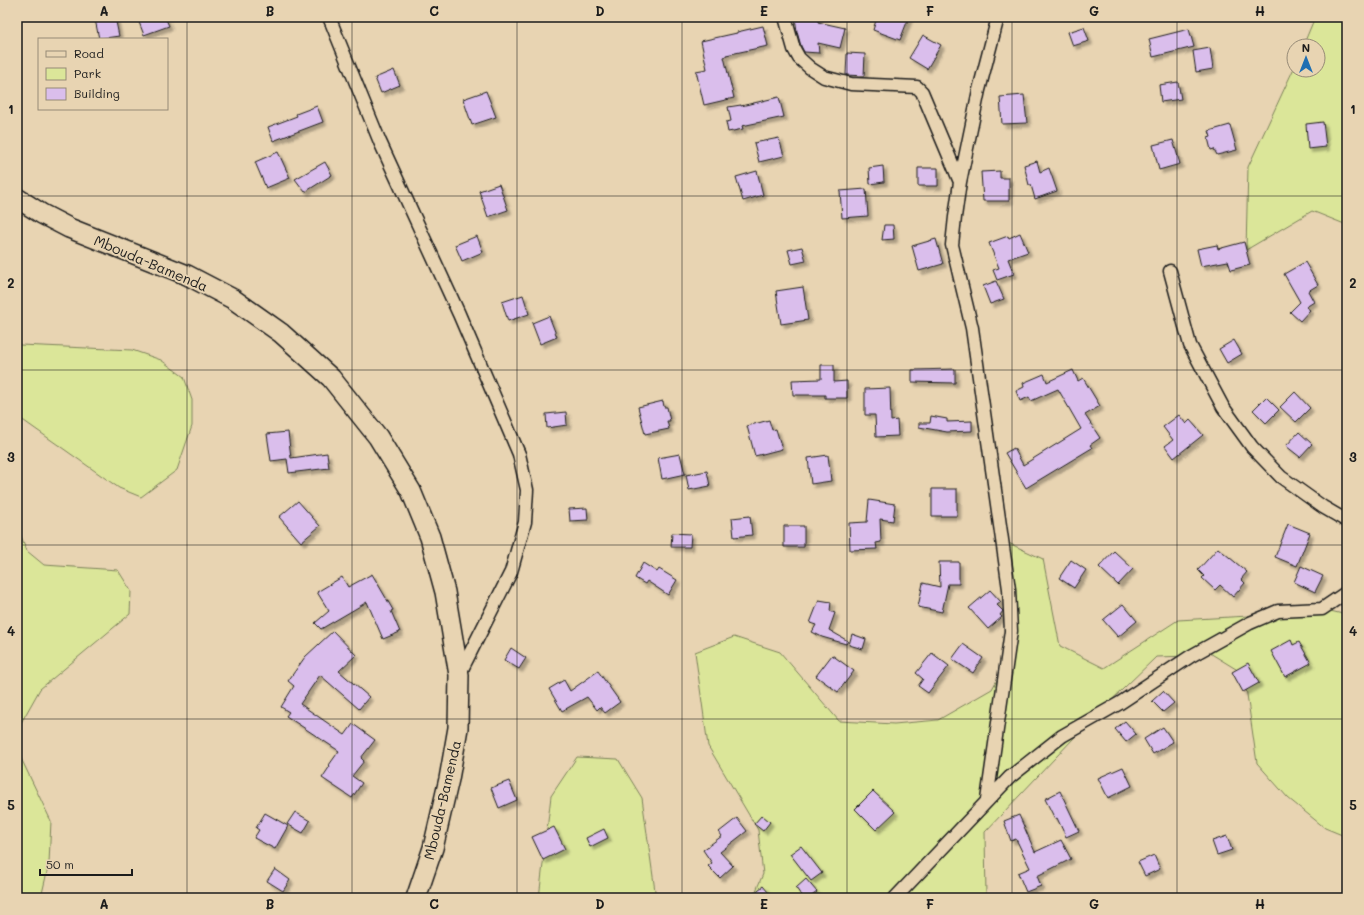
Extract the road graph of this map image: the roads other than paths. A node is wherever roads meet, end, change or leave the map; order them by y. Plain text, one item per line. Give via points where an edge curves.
1 (329, 17) edge
2 (785, 17) edge
3 (998, 17) edge
4 (960, 182) junction
5 (17, 198) edge
6 (1170, 271) dead end
7 (1347, 521) edge
8 (1347, 592) edge
9 (459, 675) junction
10 (987, 800) junction
11 (416, 898) edge
12 (895, 898) edge

1 - 9 street via 380,142 459,314 519,454 527,490 526,522 511,572
2 - 4 street via 799,58 824,77 851,84 918,88 922,92
3 - 4 street via 979,90
4 - 10 street via 952,245 972,328 1008,582 1011,631
5 - 9 highway, Mbouda-Bamenda via 69,228 188,275 233,299 281,333 331,378 378,437 411,491 430,537 445,592
6 - 7 street via 1190,345 1223,407 1252,447 1281,477
8 - 10 street via 1322,609 1278,611 1250,623 1191,656 1120,703 1062,736 1010,777
9 - 11 highway, Mbouda-Bamenda via 458,728 449,779 433,848
10 - 12 street

